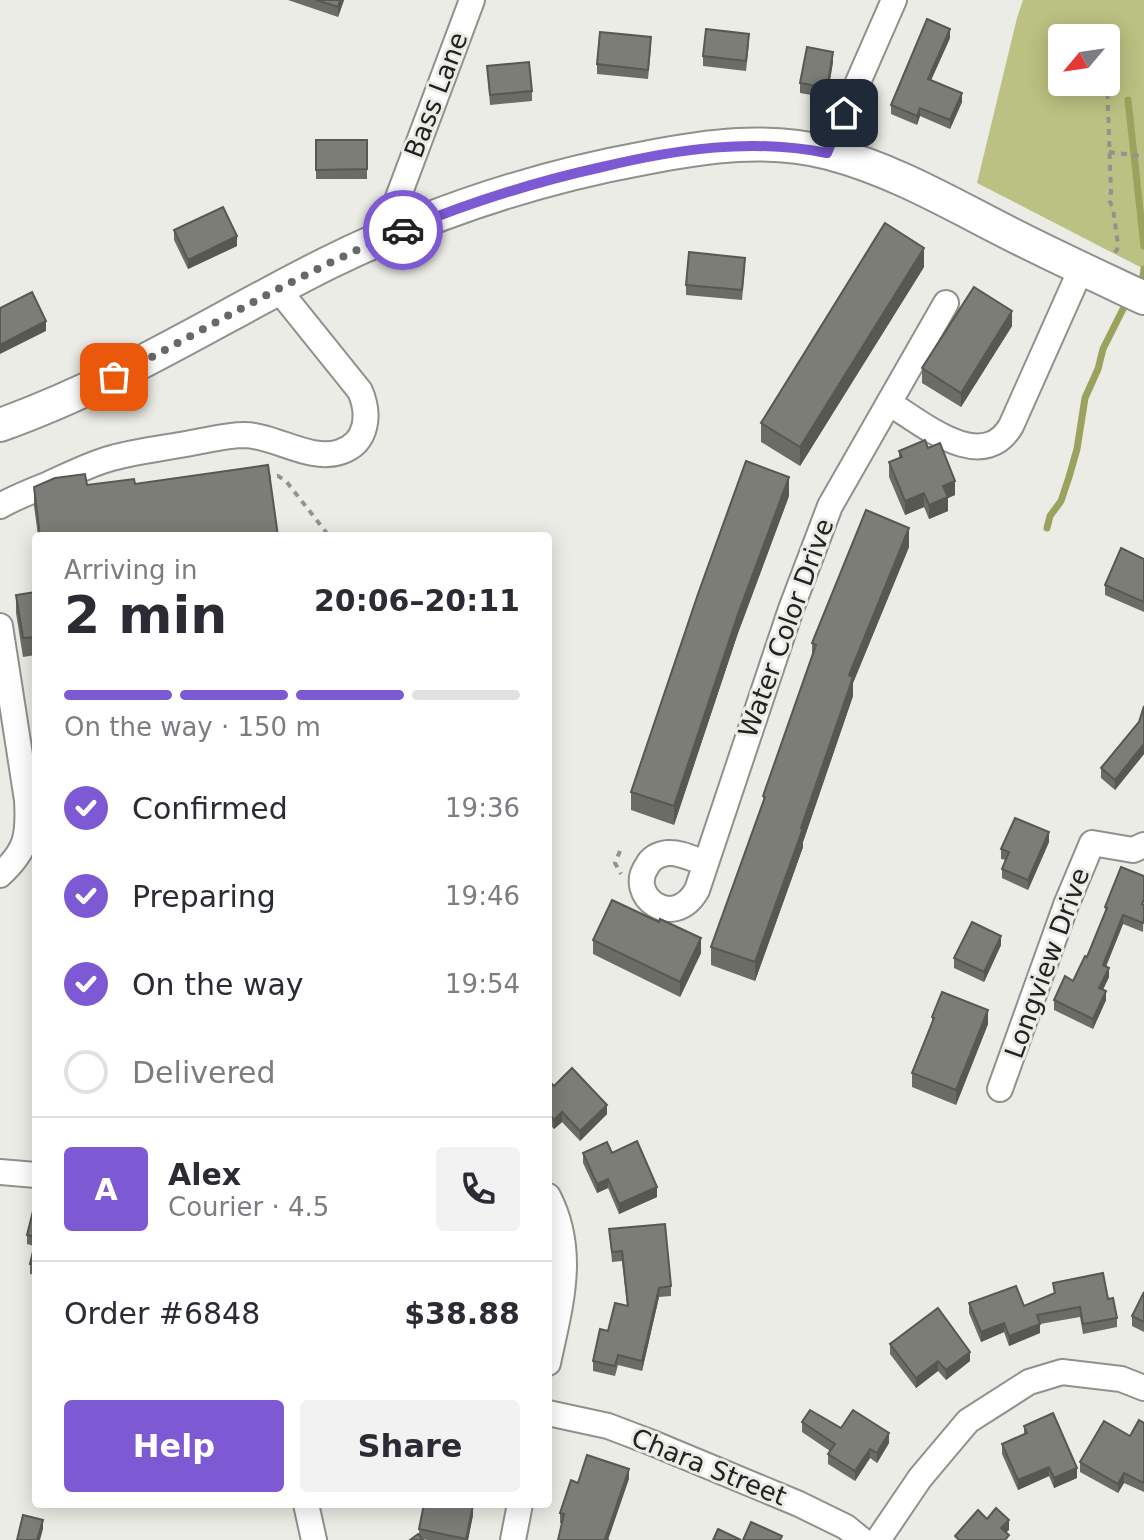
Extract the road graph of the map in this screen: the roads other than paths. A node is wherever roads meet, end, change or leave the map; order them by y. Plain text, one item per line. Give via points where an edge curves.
1 (472, 0) edge
2 (894, 0) edge
3 (827, 153) junction
4 (387, 236) junction
5 (1081, 269) junction
6 (278, 289) junction
7 (1144, 298) edge
8 (946, 303) dead end
9 (889, 403) junction
10 (0, 425) edge
11 (0, 506) edge
12 (0, 626) edge
13 (1144, 845) edge
14 (705, 863) dead end
15 (0, 875) edge
16 (1000, 1089) dead end
17 (0, 1172) edge
18 (32, 1175) edge
19 (552, 1206) edge
20 (552, 1343) edge
21 (1144, 1388) edge
22 (552, 1414) edge
23 (307, 1508) edge
24 (519, 1508) edge
25 (314, 1540) edge
26 (513, 1540) edge
27 (862, 1540) edge
28 (878, 1540) edge

1 - 4 street, Bass Lane
2 - 3 street
3 - 4 main road via 740,145 622,162 496,196
3 - 5 main road via 918,186
4 - 6 main road
5 - 7 main road
5 - 9 street via 1011,426 996,443 973,448 957,443
6 - 10 main road via 114,377
6 - 11 street via 360,391 365,426 348,449 319,454 259,436 233,436 111,458
8 - 9 street, Water Color Drive
9 - 14 street, Water Color Drive via 830,506
12 - 15 street via 28,824 16,861
13 - 16 street, Longview Drive via 1133,850 1092,843
17 - 18 street
19 - 20 street via 565,1264
21 - 28 street via 1121,1379 1062,1372 1029,1382 968,1421
22 - 27 street, Chara Street via 650,1442 799,1504
23 - 25 street
24 - 26 street

